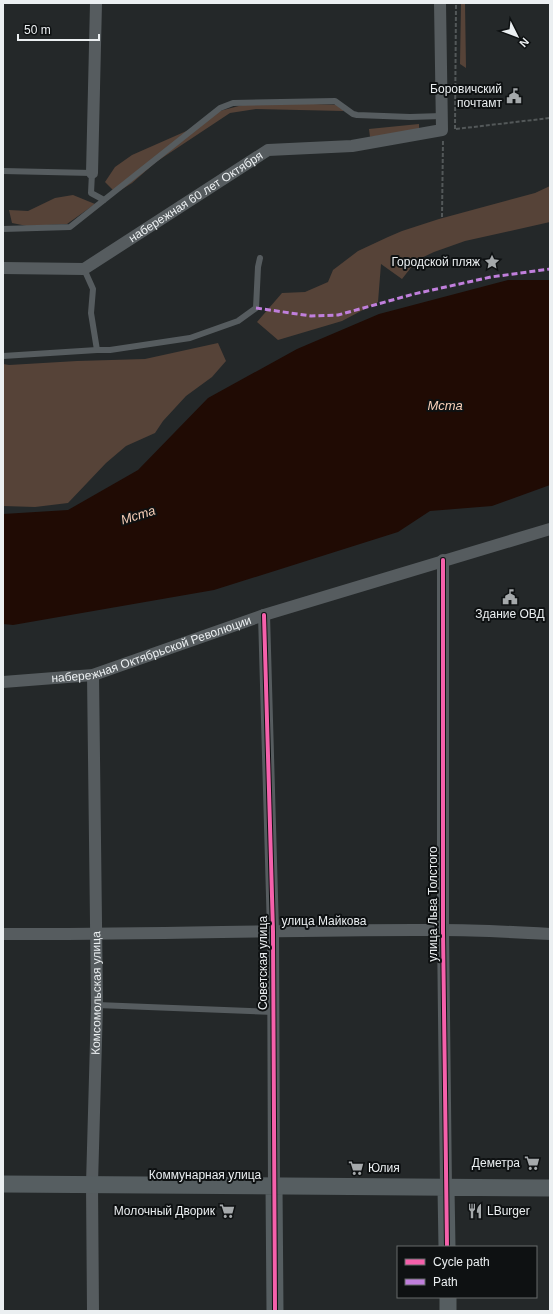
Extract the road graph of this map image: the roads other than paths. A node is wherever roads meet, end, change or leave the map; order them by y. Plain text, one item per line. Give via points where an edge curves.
1 (96, 3) edge
2 (440, 3) edge
3 (442, 116) junction
4 (3, 171) edge
5 (92, 173) junction
6 (104, 200) junction
7 (3, 228) edge
8 (260, 258) dead end
9 (3, 268) edge
10 (84, 269) junction
11 (97, 350) junction
12 (3, 356) edge
13 (550, 529) edge
14 (444, 560) junction
15 (264, 614) junction
16 (93, 675) junction
17 (3, 682) edge
18 (443, 930) junction
19 (273, 931) junction
20 (3, 934) edge
21 (550, 934) edge
22 (97, 935) junction
23 (97, 1005) junction
24 (273, 1012) junction
25 (3, 1184) edge
26 (92, 1184) junction
27 (274, 1186) junction
28 (446, 1188) junction
29 (550, 1188) edge
30 (447, 1246) edge
31 (448, 1298) edge
32 (93, 1311) edge
33 (275, 1311) edge
34 (448, 1311) edge

1 - 5 street
2 - 3 street
3 - 6 lane via 357,115 335,101 233,103 220,108
3 - 10 street, набережная 60 лет Октября via 443,131 352,146 268,150
4 - 5 lane
5 - 6 lane via 91,193
6 - 7 lane via 70,227
8 - 11 lane via 256,308 238,321 190,338
9 - 10 street
10 - 11 lane via 93,289 91,313
11 - 12 lane
13 - 14 street, набережная Октябрьской Революции
14 - 15 street, набережная Октябрьской Революции
14 - 18 street, улица Льва Толстого
15 - 16 street, набережная Октябрьской Революции
15 - 19 street, Советская улица
16 - 17 street, набережная Октябрьской Революции
16 - 22 street, Комсомольская улица
18 - 19 street, улица Майкова
18 - 21 street, улица Майкова
18 - 28 street, улица Льва Толстого
19 - 22 street, улица Майкова
19 - 24 street, Советская улица
20 - 22 street, улица Майкова
22 - 23 street, Комсомольская улица
23 - 24 lane
23 - 26 street, Комсомольская улица
24 - 27 street, Советская улица
25 - 26 main road, Коммунарная улица
26 - 27 main road, Коммунарная улица
26 - 32 street, Комсомольская улица
27 - 28 main road, Коммунарная улица
27 - 33 main road, Советская улица
28 - 29 main road, Коммунарная улица
28 - 30 main road, улица Льва Толстого
31 - 34 main road

